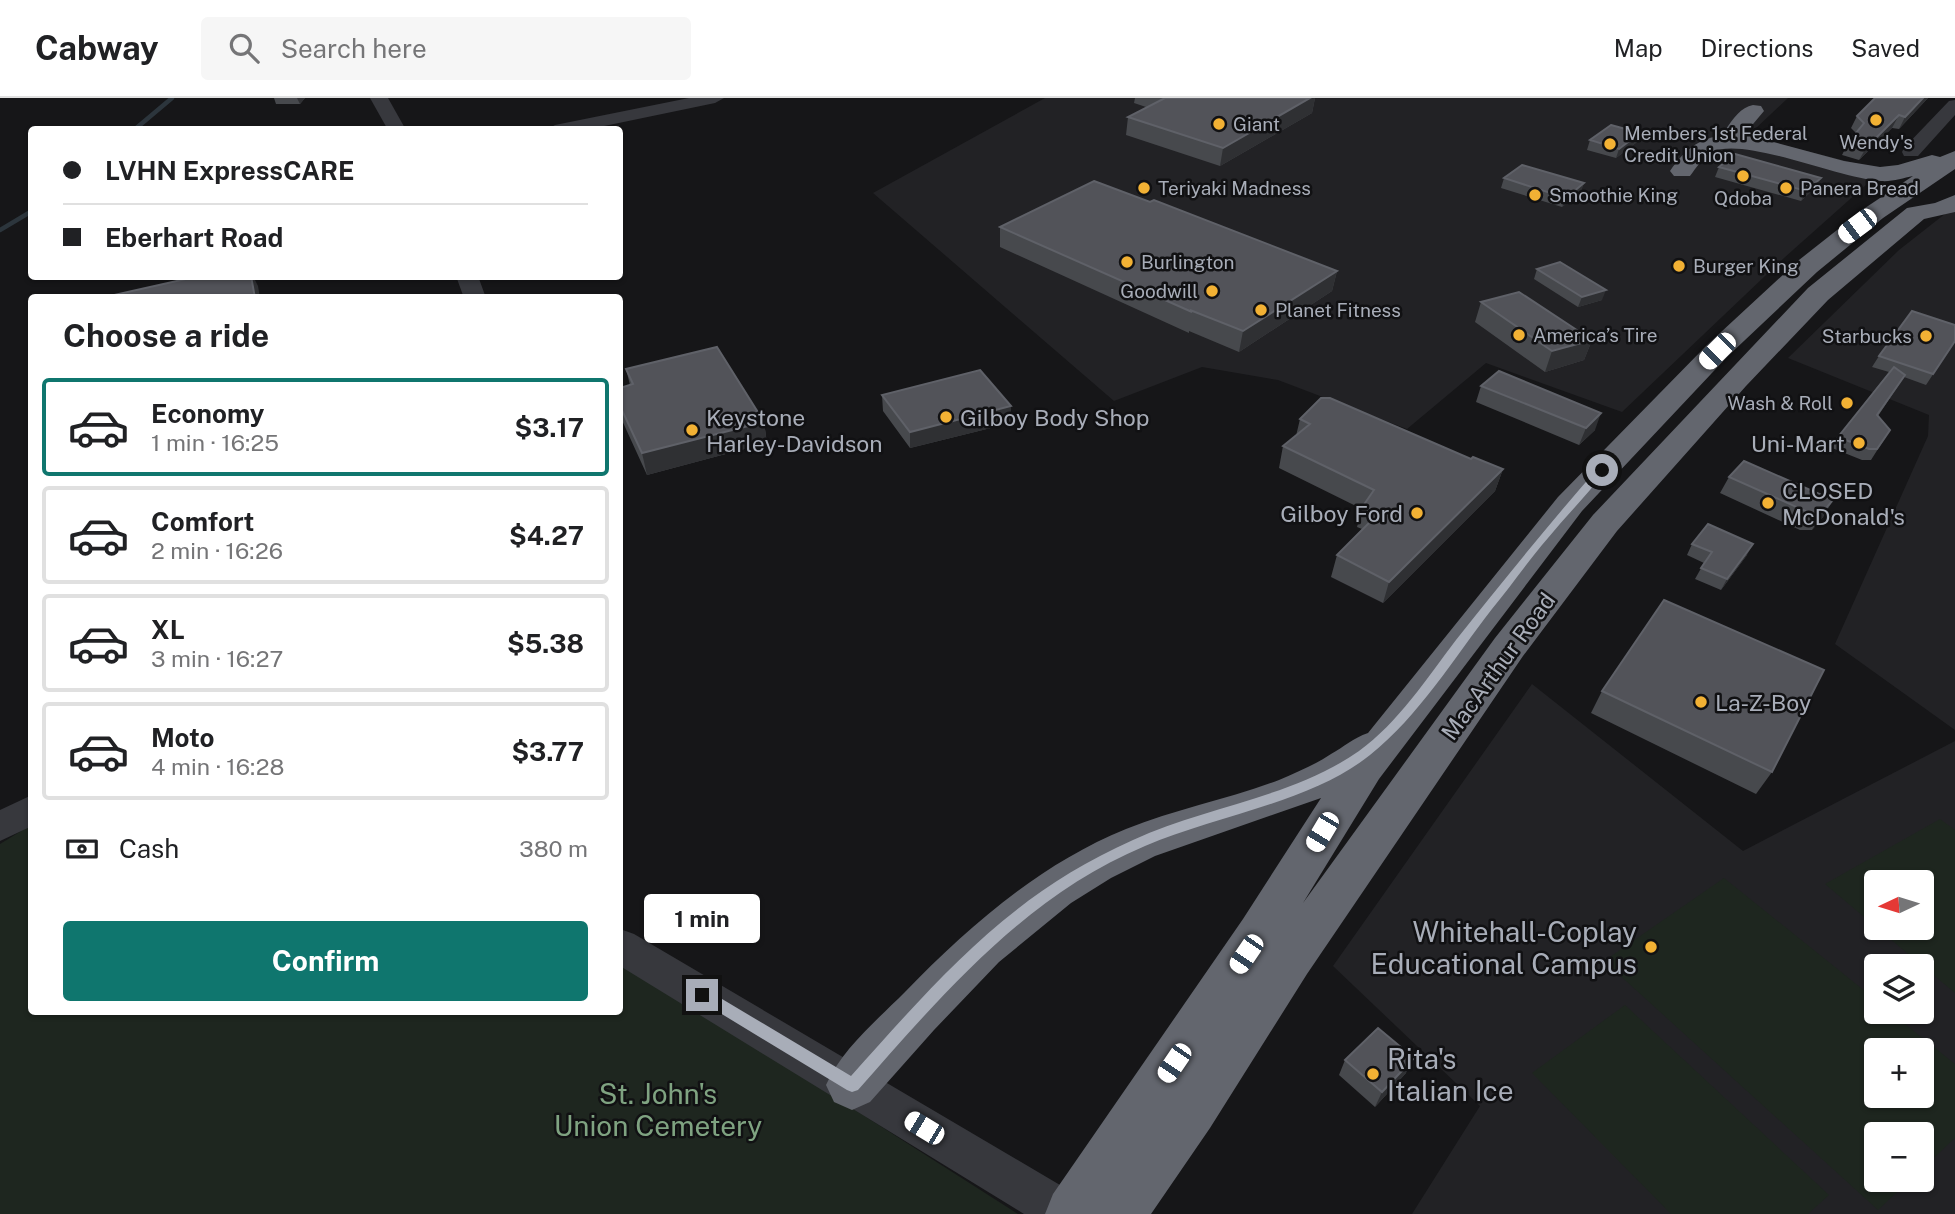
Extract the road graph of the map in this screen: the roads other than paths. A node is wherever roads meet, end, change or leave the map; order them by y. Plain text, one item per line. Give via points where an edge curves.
1 (379, 98) edge
2 (715, 98) edge
3 (1955, 105) edge
4 (1753, 111) dead end
5 (395, 126) edge
6 (575, 126) edge
7 (1762, 147) junction
8 (1911, 152) dead end
9 (1955, 158) edge
10 (1682, 171) dead end
11 (1955, 186) edge
12 (1955, 201) edge
13 (1916, 213) junction
14 (1402, 718) junction
15 (28, 811) edge
16 (0, 827) edge
17 (623, 948) edge
18 (852, 1085) junction
19 (1066, 1214) edge
20 (1073, 1214) edge
21 (1118, 1214) edge

1 - 5 street
2 - 6 street
3 - 8 street
4 - 7 highway via 1737,129
7 - 9 highway via 1880,174
7 - 10 highway via 1710,144
9 - 14 highway, MacArthur Road via 1816,259 1671,397 1570,504
11 - 13 highway, MacArthur Road
12 - 13 highway via 1941,209
13 - 21 highway, MacArthur Road via 1818,295 1605,523 1509,647
14 - 18 highway via 1337,772 1138,843 1037,901 944,983
14 - 20 highway, MacArthur Road via 1329,821
15 - 16 street
17 - 18 street
18 - 19 street

